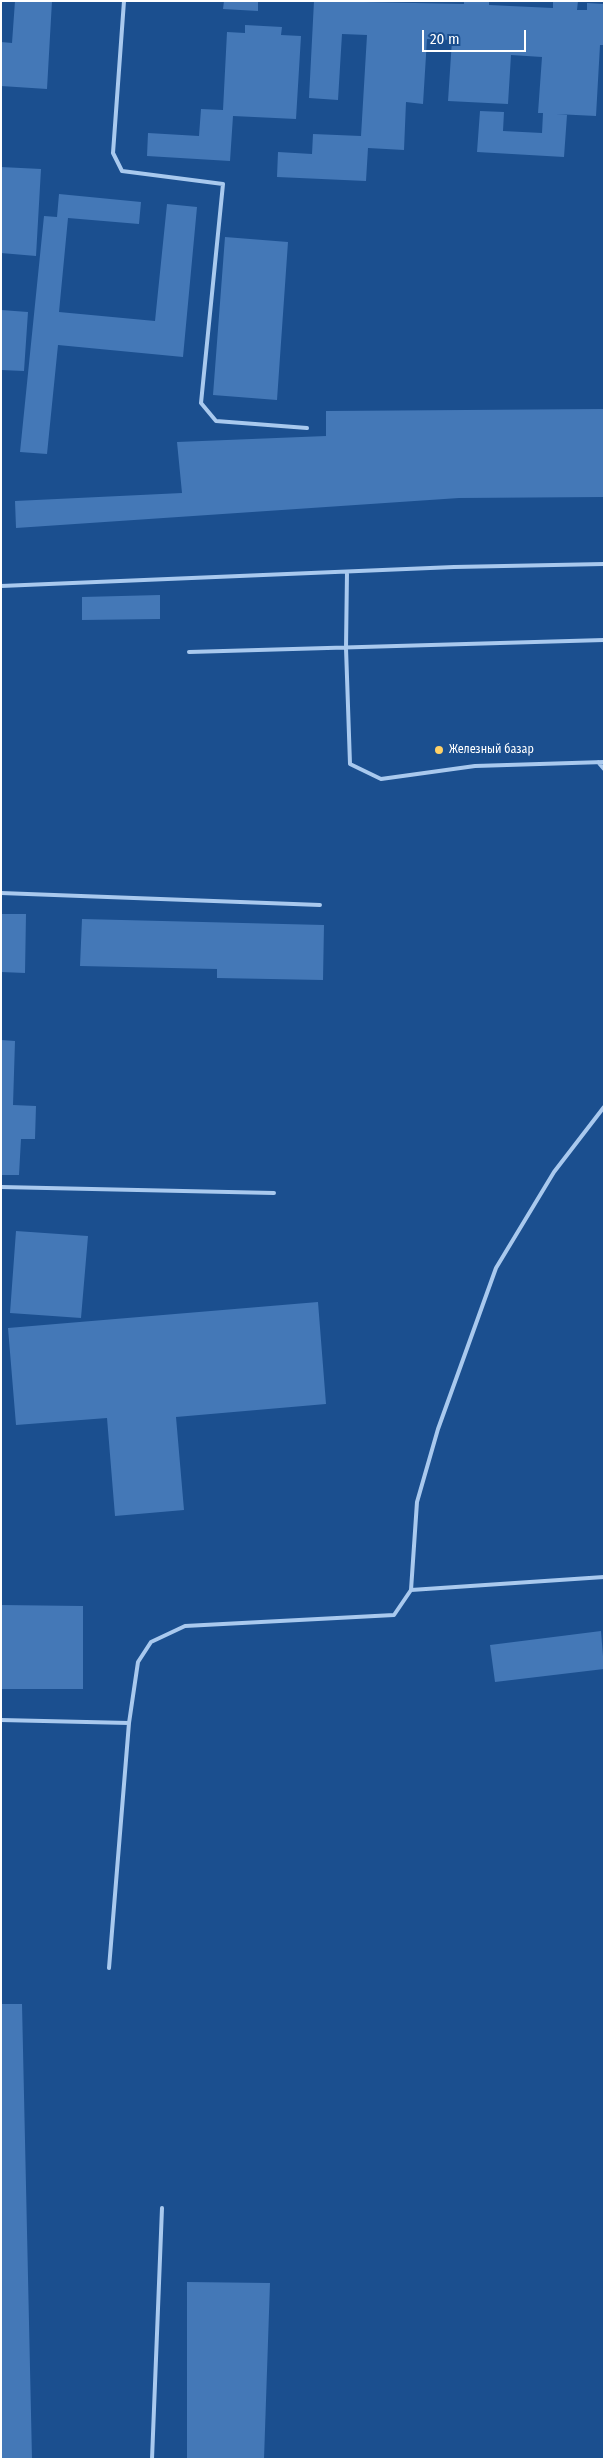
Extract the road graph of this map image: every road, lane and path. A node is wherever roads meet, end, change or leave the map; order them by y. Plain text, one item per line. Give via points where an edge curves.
1 (124, 1) edge
2 (307, 428) dead end
3 (604, 564) edge
4 (347, 572) junction
5 (1, 586) edge
6 (604, 640) edge
7 (346, 648) junction
8 (189, 652) dead end
9 (598, 762) junction
10 (604, 762) edge
11 (604, 769) edge
12 (1, 893) edge
13 (320, 905) dead end
14 (604, 1107) edge
15 (1, 1187) edge
16 (274, 1193) dead end
17 (604, 1577) edge
18 (411, 1590) junction
19 (1, 1720) edge
20 (129, 1723) junction
21 (109, 1968) dead end
22 (162, 2208) dead end
23 (152, 2459) edge

1 - 2 lane via 112,153 122,171 223,184 201,402 216,421
3 - 4 lane
4 - 5 lane
4 - 7 lane
6 - 7 lane
7 - 8 lane
7 - 9 lane via 350,764 381,779 476,766
9 - 10 lane
9 - 11 lane
12 - 13 lane
14 - 18 lane via 554,1172 496,1268 438,1429 417,1502
15 - 16 lane
17 - 18 lane
18 - 20 lane via 394,1615 184,1626 151,1642 138,1662
19 - 20 lane
20 - 21 lane
22 - 23 lane

